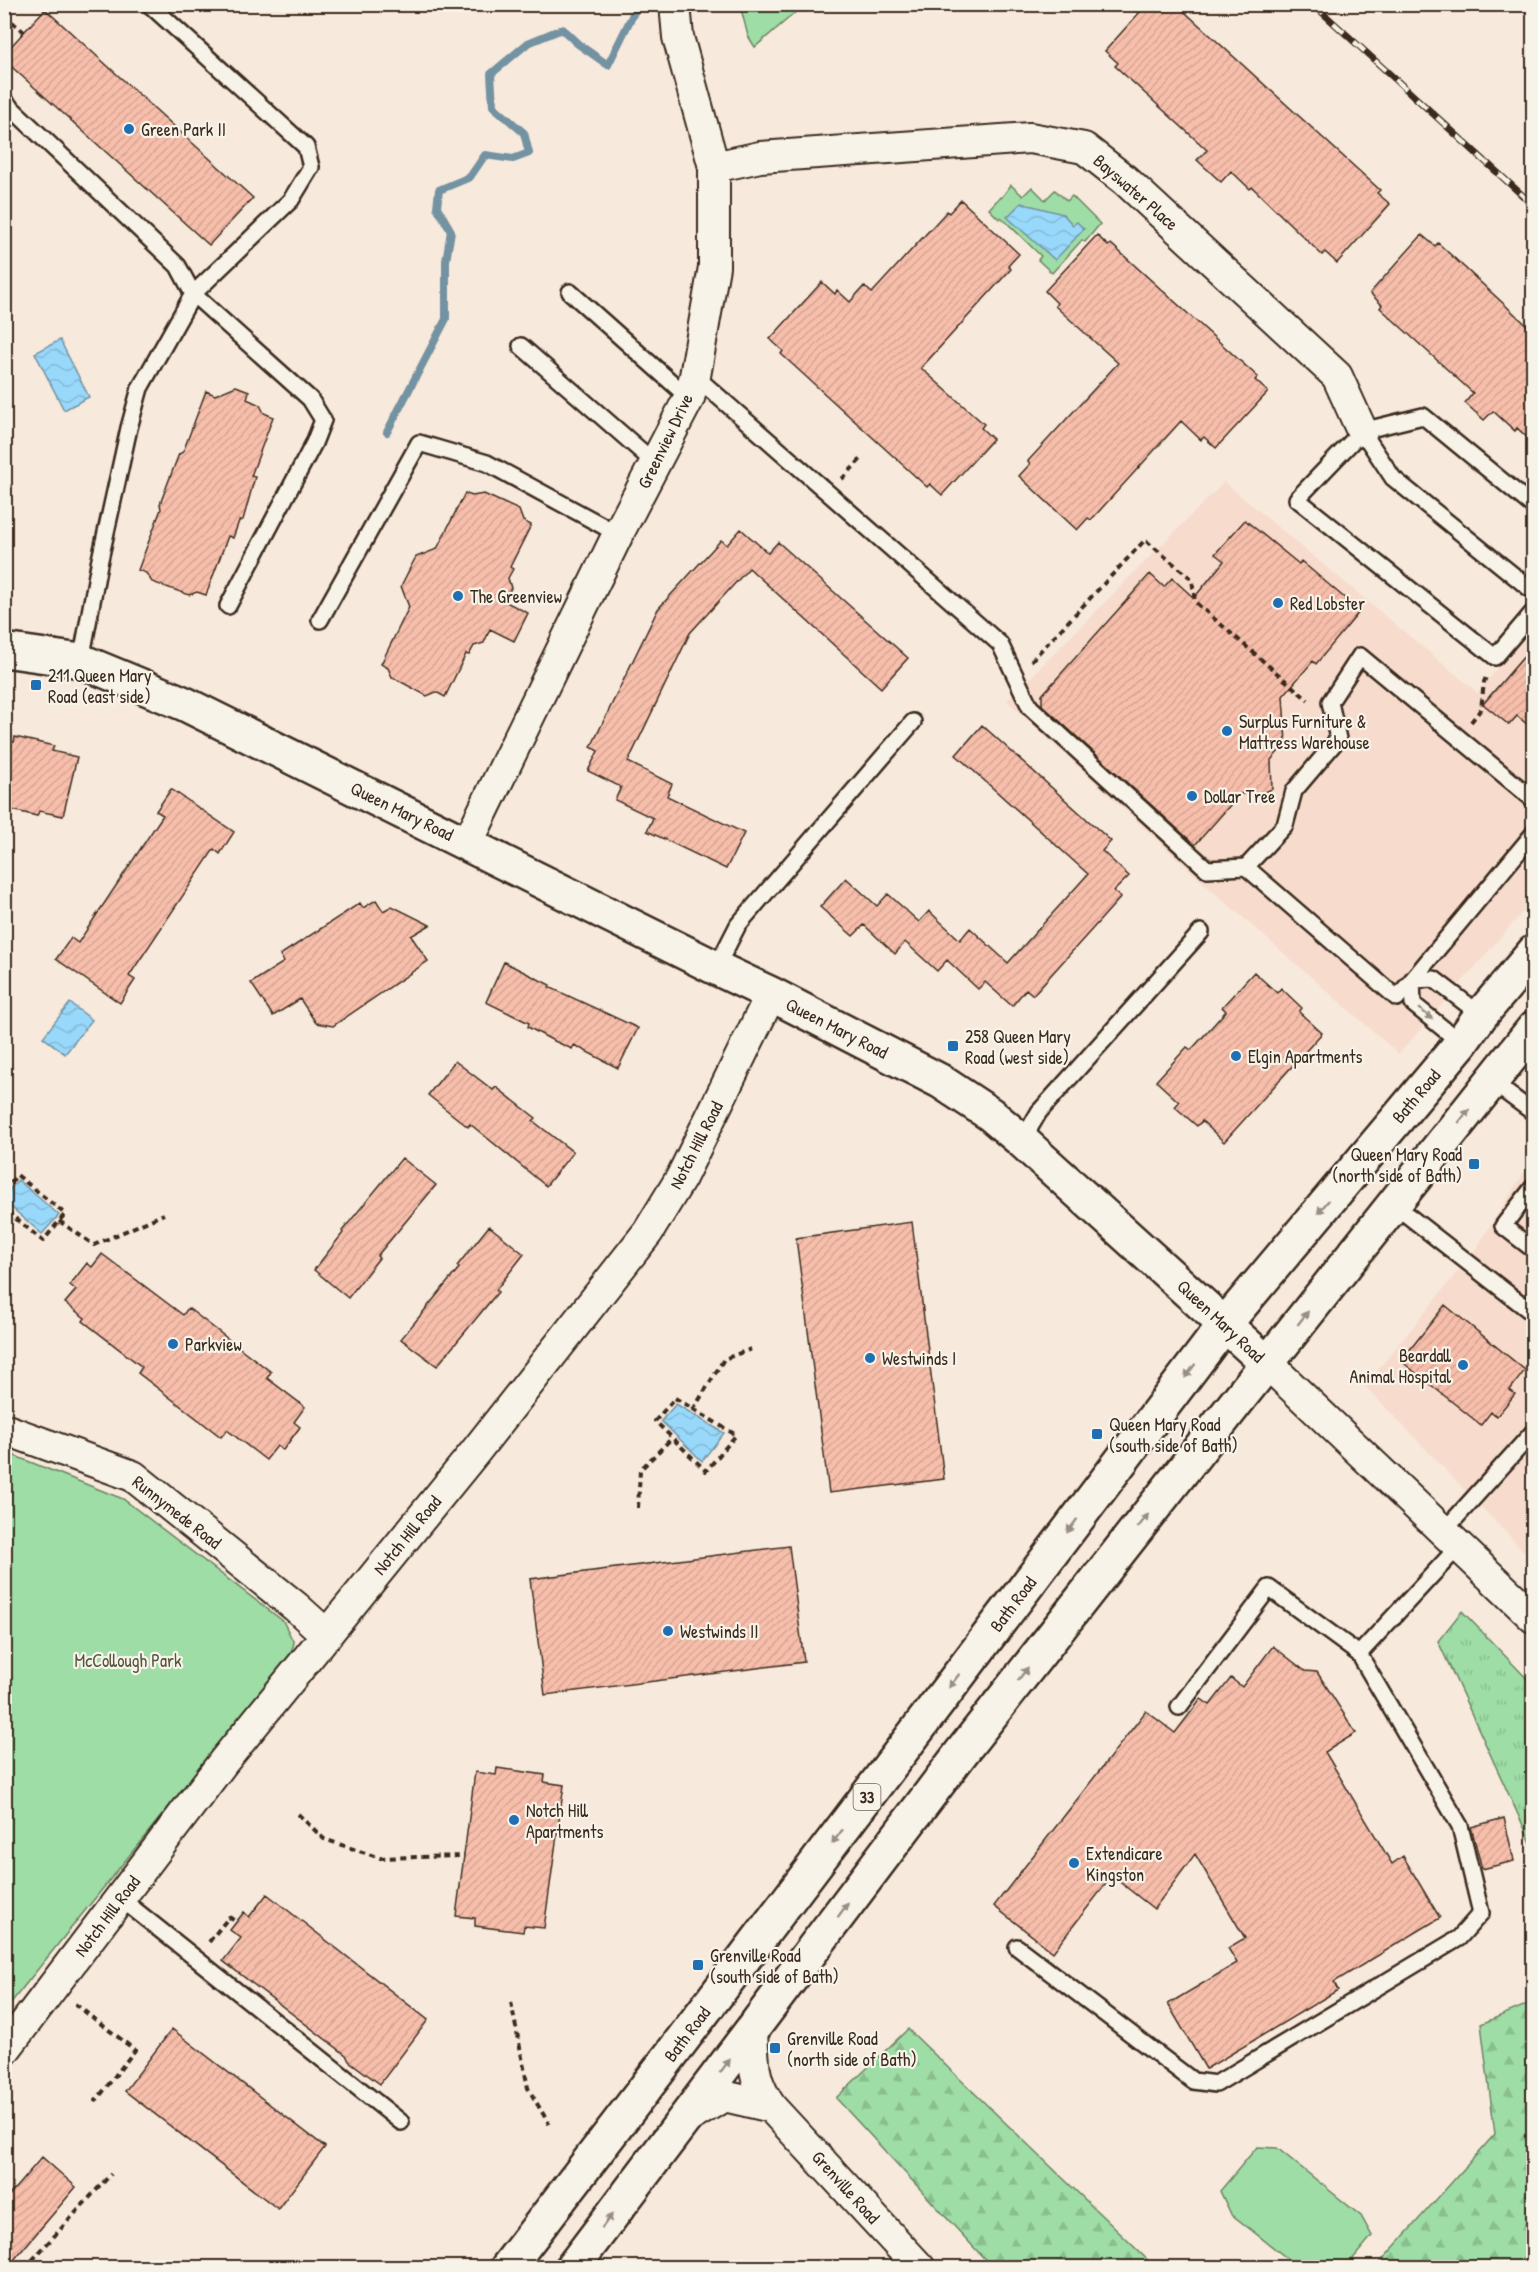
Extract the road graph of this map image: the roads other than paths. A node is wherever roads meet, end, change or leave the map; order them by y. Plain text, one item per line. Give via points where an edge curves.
1 (149, 4) edge
2 (675, 4) edge
3 (4, 101) edge
4 (714, 167) junction
5 (570, 292) dead end
6 (194, 294) junction
7 (522, 346) dead end
8 (692, 387) junction
9 (1362, 431) junction
10 (656, 464) junction
11 (1533, 507) edge
12 (618, 534) junction
13 (1533, 592) edge
14 (228, 606) dead end
15 (1533, 611) edge
16 (320, 620) dead end
17 (4, 650) edge
18 (81, 661) junction
19 (913, 722) dead end
20 (1533, 800) edge
21 (1533, 833) edge
22 (467, 844) junction
23 (1246, 867) junction
24 (1201, 932) dead end
25 (1533, 952) edge
26 (716, 968) junction
27 (1412, 980) junction
28 (771, 994) junction
29 (1481, 1015) junction
30 (1533, 1028) edge
31 (1461, 1043) junction
32 (1492, 1082) junction
33 (1533, 1113) edge
34 (1022, 1141) junction
35 (1533, 1186) edge
36 (1393, 1204) junction
37 (1533, 1250) edge
38 (1533, 1314) edge
39 (1225, 1324) junction
40 (1267, 1364) junction
41 (4, 1429) edge
42 (1533, 1431) edge
43 (1451, 1540) junction
44 (1533, 1618) edge
45 (327, 1635) junction
46 (1359, 1654) junction
47 (1179, 1707) dead end
48 (120, 1898) junction
49 (1017, 1947) dead end
50 (752, 2032) junction
51 (4, 2051) edge
52 (771, 2107) junction
53 (684, 2120) junction
54 (401, 2122) dead end
55 (507, 2268) edge
56 (572, 2268) edge
57 (920, 2268) edge

1 - 6 lane via 306,147 310,167 291,200
2 - 4 street, Greenview Drive via 678,37
3 - 6 lane via 178,266
4 - 8 street, Greenview Drive via 714,267
4 - 9 street, Bayswater Place via 760,157 1030,138 1084,148 1125,180 1337,376
5 - 8 lane
6 - 14 lane via 310,399 323,420
6 - 18 lane via 140,388
7 - 10 lane
8 - 10 street, Greenview Drive
8 - 23 lane via 1000,644 1030,707 1207,869
9 - 11 lane via 1423,416
9 - 13 lane via 1393,478
9 - 15 lane via 1297,499 1495,657
10 - 12 street, Greenview Drive
12 - 16 lane via 487,464 419,442
12 - 22 street, Greenview Drive
17 - 18 main road, Queen Mary Road
18 - 22 main road, Queen Mary Road via 186,704
19 - 26 lane via 738,925
20 - 23 lane via 1360,656 1330,702 1338,739 1294,791 1285,825
21 - 27 lane
22 - 26 main road, Queen Mary Road
23 - 27 lane via 1397,998
24 - 34 lane via 1039,1112
25 - 29 main road, Bath Road / 33
26 - 28 main road, Queen Mary Road
27 - 29 lane via 1434,979
27 -> 31 lane via 1413,1004
28 - 34 main road, Queen Mary Road via 940,1081
28 - 45 street, Notch Hill Road via 681,1178 648,1232
29 - 31 main road, Bath Road / 33
30 - 32 main road
31 -> 39 main road, Bath Road / 33
32 - 33 lane
36 -> 32 main road
34 - 39 main road, Queen Mary Road
35 - 37 lane via 1503,1226
36 - 38 lane
40 -> 36 main road
39 - 40 main road, Queen Mary Road
39 -> 55 main road, Bath Road / 33
40 - 43 street, Queen Mary Road
50 -> 40 main road via 961,1753
41 - 45 street, Runnymede Road via 133,1476
42 - 43 lane
43 - 44 street, Queen Mary Road
43 - 46 lane
45 - 48 street, Notch Hill Road via 224,1761
46 - 47 lane via 1269,1588
46 - 49 lane via 1460,1826 1481,1913 1459,1938 1216,2084 1193,2081
48 - 51 street, Notch Hill Road
48 - 54 lane
50 - 52 street, Grenville Road via 754,2075
53 -> 50 main road
52 - 53 street via 724,2096
52 - 57 street, Grenville Road
56 -> 53 main road

